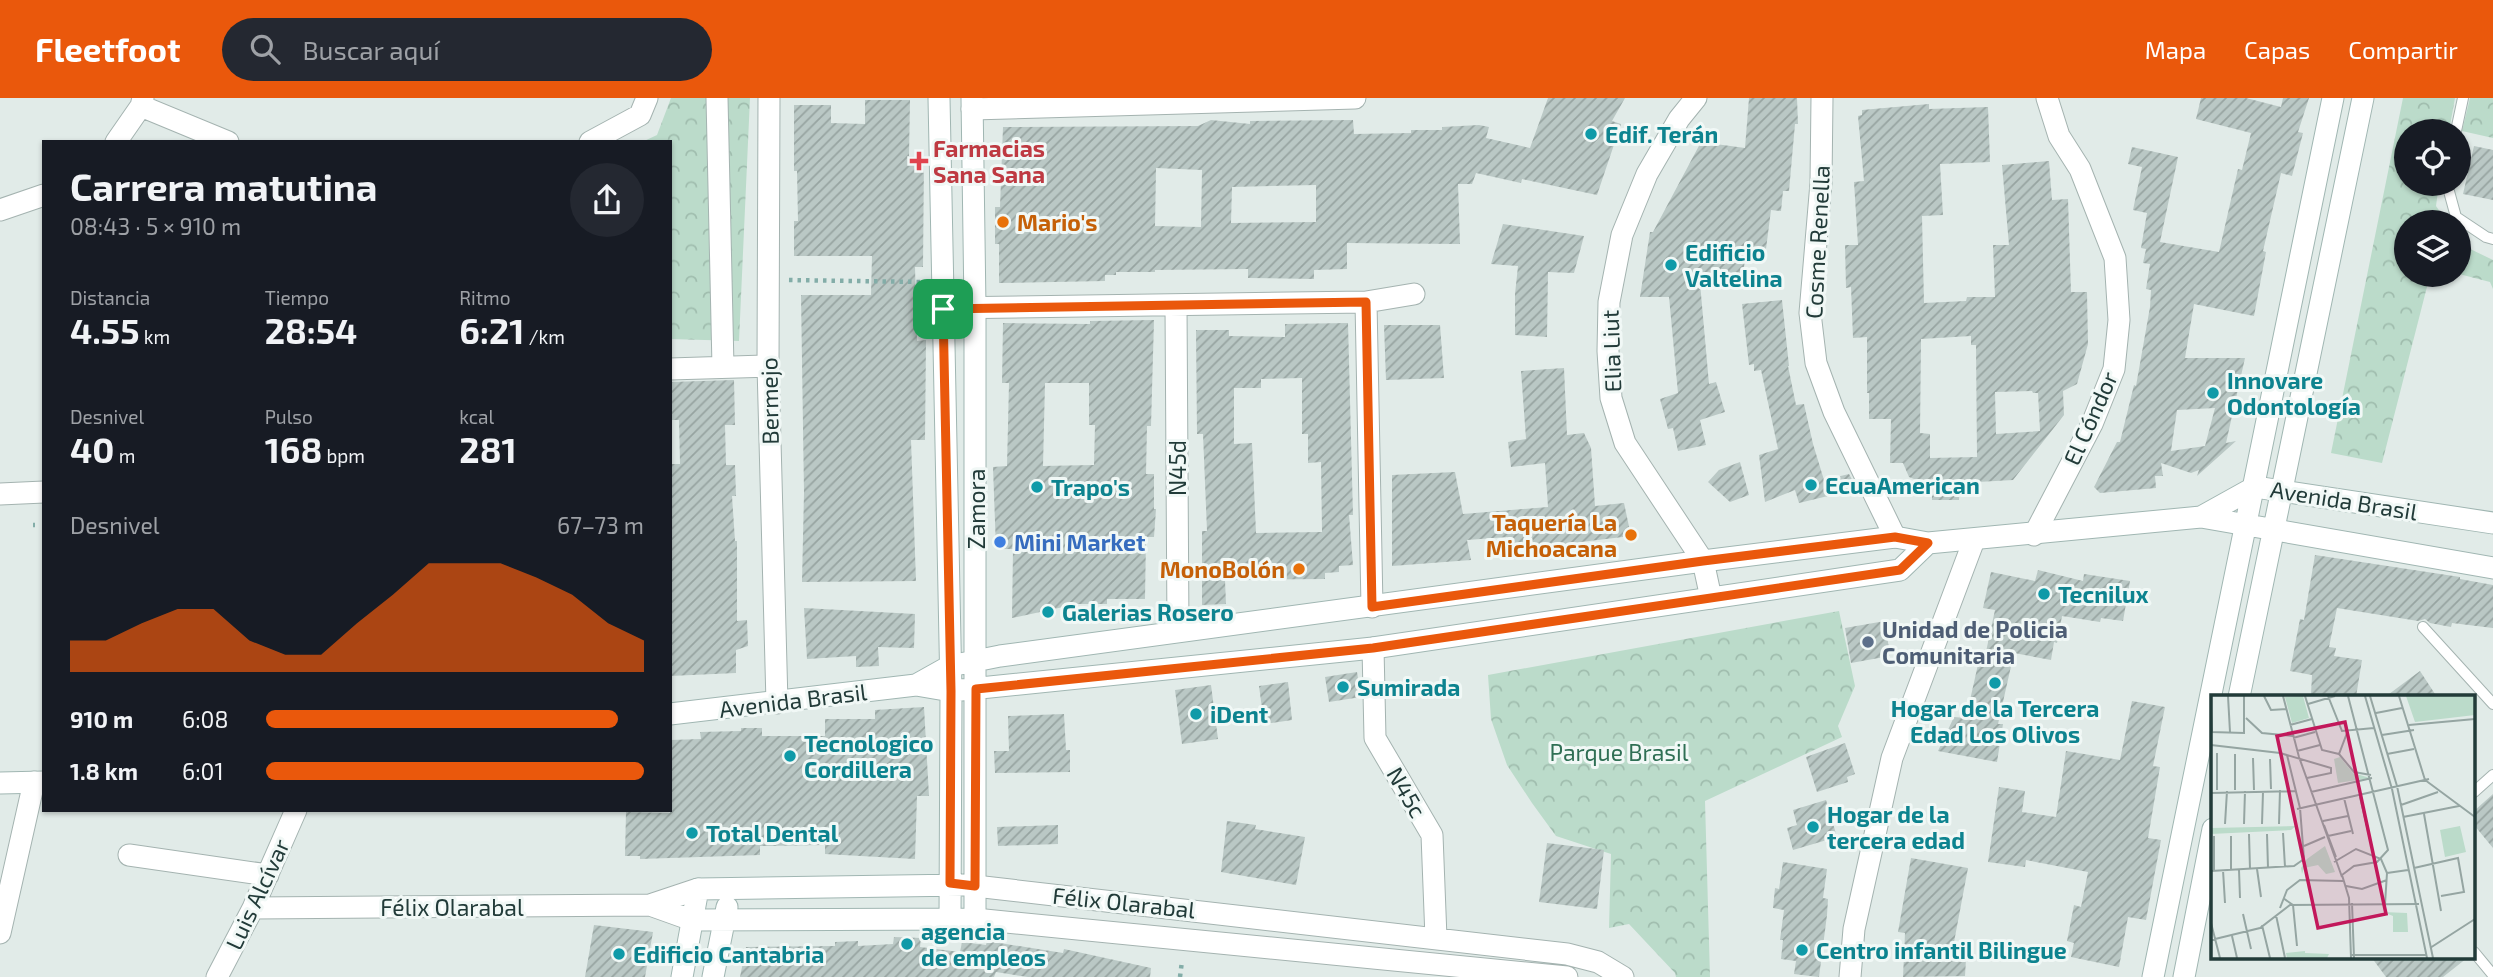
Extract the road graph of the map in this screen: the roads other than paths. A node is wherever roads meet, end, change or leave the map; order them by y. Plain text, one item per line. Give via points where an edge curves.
1 (647, 98) edge
2 (717, 98) edge
3 (769, 98) edge
4 (939, 98) edge
5 (1355, 98) edge
6 (1696, 98) edge
7 (1822, 98) edge
8 (2047, 98) edge
9 (2333, 98) edge
10 (2362, 98) edge
11 (2463, 98) edge
12 (142, 102) edge
13 (972, 104) edge
14 (2459, 119) edge
15 (117, 140) edge
16 (224, 140) edge
17 (594, 140) edge
18 (42, 196) edge
19 (2450, 196) edge
20 (0, 210) edge
21 (2493, 239) edge
22 (1414, 294) dead end
23 (1366, 302) junction
24 (1176, 304) junction
25 (975, 307) junction
26 (943, 309) junction
27 (768, 366) junction
28 (723, 367) junction
29 (672, 369) edge
30 (2255, 486) junction
31 (2281, 490) junction
32 (42, 492) edge
33 (0, 494) edge
34 (2201, 517) junction
35 (2247, 523) junction
36 (2493, 523) edge
37 (2273, 528) junction
38 (2034, 535) junction
39 (1895, 537) junction
40 (1974, 540) junction
41 (1928, 543) junction
42 (1703, 561) junction
43 (2493, 568) edge
44 (1711, 598) junction
45 (1372, 607) junction
46 (2423, 626) dead end
47 (1178, 631) junction
48 (1373, 648) junction
49 (976, 661) junction
50 (950, 666) junction
51 (916, 685) junction
52 (976, 689) junction
53 (951, 691) junction
54 (2214, 695) edge
55 (2239, 695) edge
56 (778, 703) junction
57 (2493, 704) edge
58 (672, 714) edge
59 (2210, 715) edge
60 (2493, 775) edge
61 (39, 782) edge
62 (0, 783) edge
63 (2476, 790) edge
64 (295, 812) edge
65 (2211, 838) edge
66 (129, 855) dead end
67 (268, 875) junction
68 (950, 883) junction
69 (975, 886) junction
70 (698, 889) junction
71 (730, 889) junction
72 (650, 905) junction
73 (253, 908) junction
74 (724, 919) junction
75 (950, 919) junction
76 (975, 919) junction
77 (692, 920) junction
78 (0, 933) edge
79 (1436, 938) junction
80 (2476, 954) edge
81 (1596, 970) edge
82 (2493, 975) edge
83 (217, 977) edge
84 (681, 977) edge
85 (713, 977) edge
86 (1567, 977) edge
87 (1623, 977) edge
88 (1850, 977) edge
89 (2153, 977) edge
90 (2184, 977) edge

1 - 17 street via 640,115
2 - 28 street
3 - 27 street, Bermejo
4 - 26 street, Zamora
5 - 13 street
6 - 42 street, Elia Liut via 1647,174 1622,235 1609,302 1608,351 1611,398 1625,443
7 - 39 street, Cosme Renella via 1821,183 1810,313 1816,363 1834,412
8 - 38 street, El Cóndor via 2059,136 2080,169 2115,258 2119,320 2110,380
9 - 30 street
10 - 31 street
11 - 14 lane
12 - 15 street
12 - 16 street
13 - 25 street, Zamora
18 - 20 street
19 - 21 lane via 2456,217
22 - 23 street
23 - 24 street
23 - 45 street
24 - 25 street
24 - 47 street, N45d
25 - 26 street
25 - 49 street, Zamora
26 - 50 street, Zamora
27 - 28 street
27 - 56 street, Bermejo
28 - 29 street
30 - 31 street, Avenida Brasil
30 - 34 street, Avenida Brasil
30 - 35 street
31 - 36 street, Avenida Brasil
31 - 37 street
32 - 33 street
34 - 35 street, Avenida Brasil
34 - 38 street, Avenida Brasil
35 - 37 street, Avenida Brasil
35 - 54 street
37 - 43 street, Avenida Brasil
37 - 55 street
38 - 40 street, Avenida Brasil
39 - 41 street, Avenida Brasil
39 - 42 street, Avenida Brasil
40 - 41 street, Avenida Brasil
40 - 88 street via 1892,758 1854,929
41 - 44 street, Avenida Brasil via 1900,570
42 - 44 street, Elia Liut
42 - 45 street, Avenida Brasil
44 - 48 street, Avenida Brasil
45 - 47 street, Avenida Brasil
46 - 57 lane
47 - 49 street, Avenida Brasil
48 - 52 street, Avenida Brasil
48 - 79 street, N45c via 1375,738 1432,835
49 - 50 street, Avenida Brasil
49 - 52 street, Zamora
50 - 51 street, Avenida Brasil
50 - 53 street, Zamora
51 - 53 street, Avenida Brasil
51 - 56 street, Avenida Brasil
52 - 53 street, Avenida Brasil
52 - 69 street, Zamora
53 - 68 street, Zamora
56 - 58 street, Avenida Brasil
59 - 89 street
60 - 63 lane
61 - 62 street
61 - 78 street
64 - 67 street, Luis Alcívar
65 - 90 street
66 - 67 street
67 - 73 street, Luis Alcívar
68 - 69 street, Félix Olarabal
68 - 71 street, Félix Olarabal
68 - 75 street, Zamora
69 - 76 street, Zamora
69 - 79 street, Félix Olarabal
70 - 71 street, Félix Olarabal
70 - 72 street, Félix Olarabal
70 - 77 street
71 - 74 street
72 - 73 street, Félix Olarabal
72 - 77 street, Félix Olarabal
73 - 83 street, Luis Alcívar
74 - 75 street, Félix Olarabal
74 - 77 street, Félix Olarabal
74 - 85 street
75 - 76 street, Félix Olarabal
76 - 86 street, Félix Olarabal
77 - 84 street
79 - 81 street, Félix Olarabal via 1567,954
80 - 82 lane
81 - 87 street, Félix Olarabal

